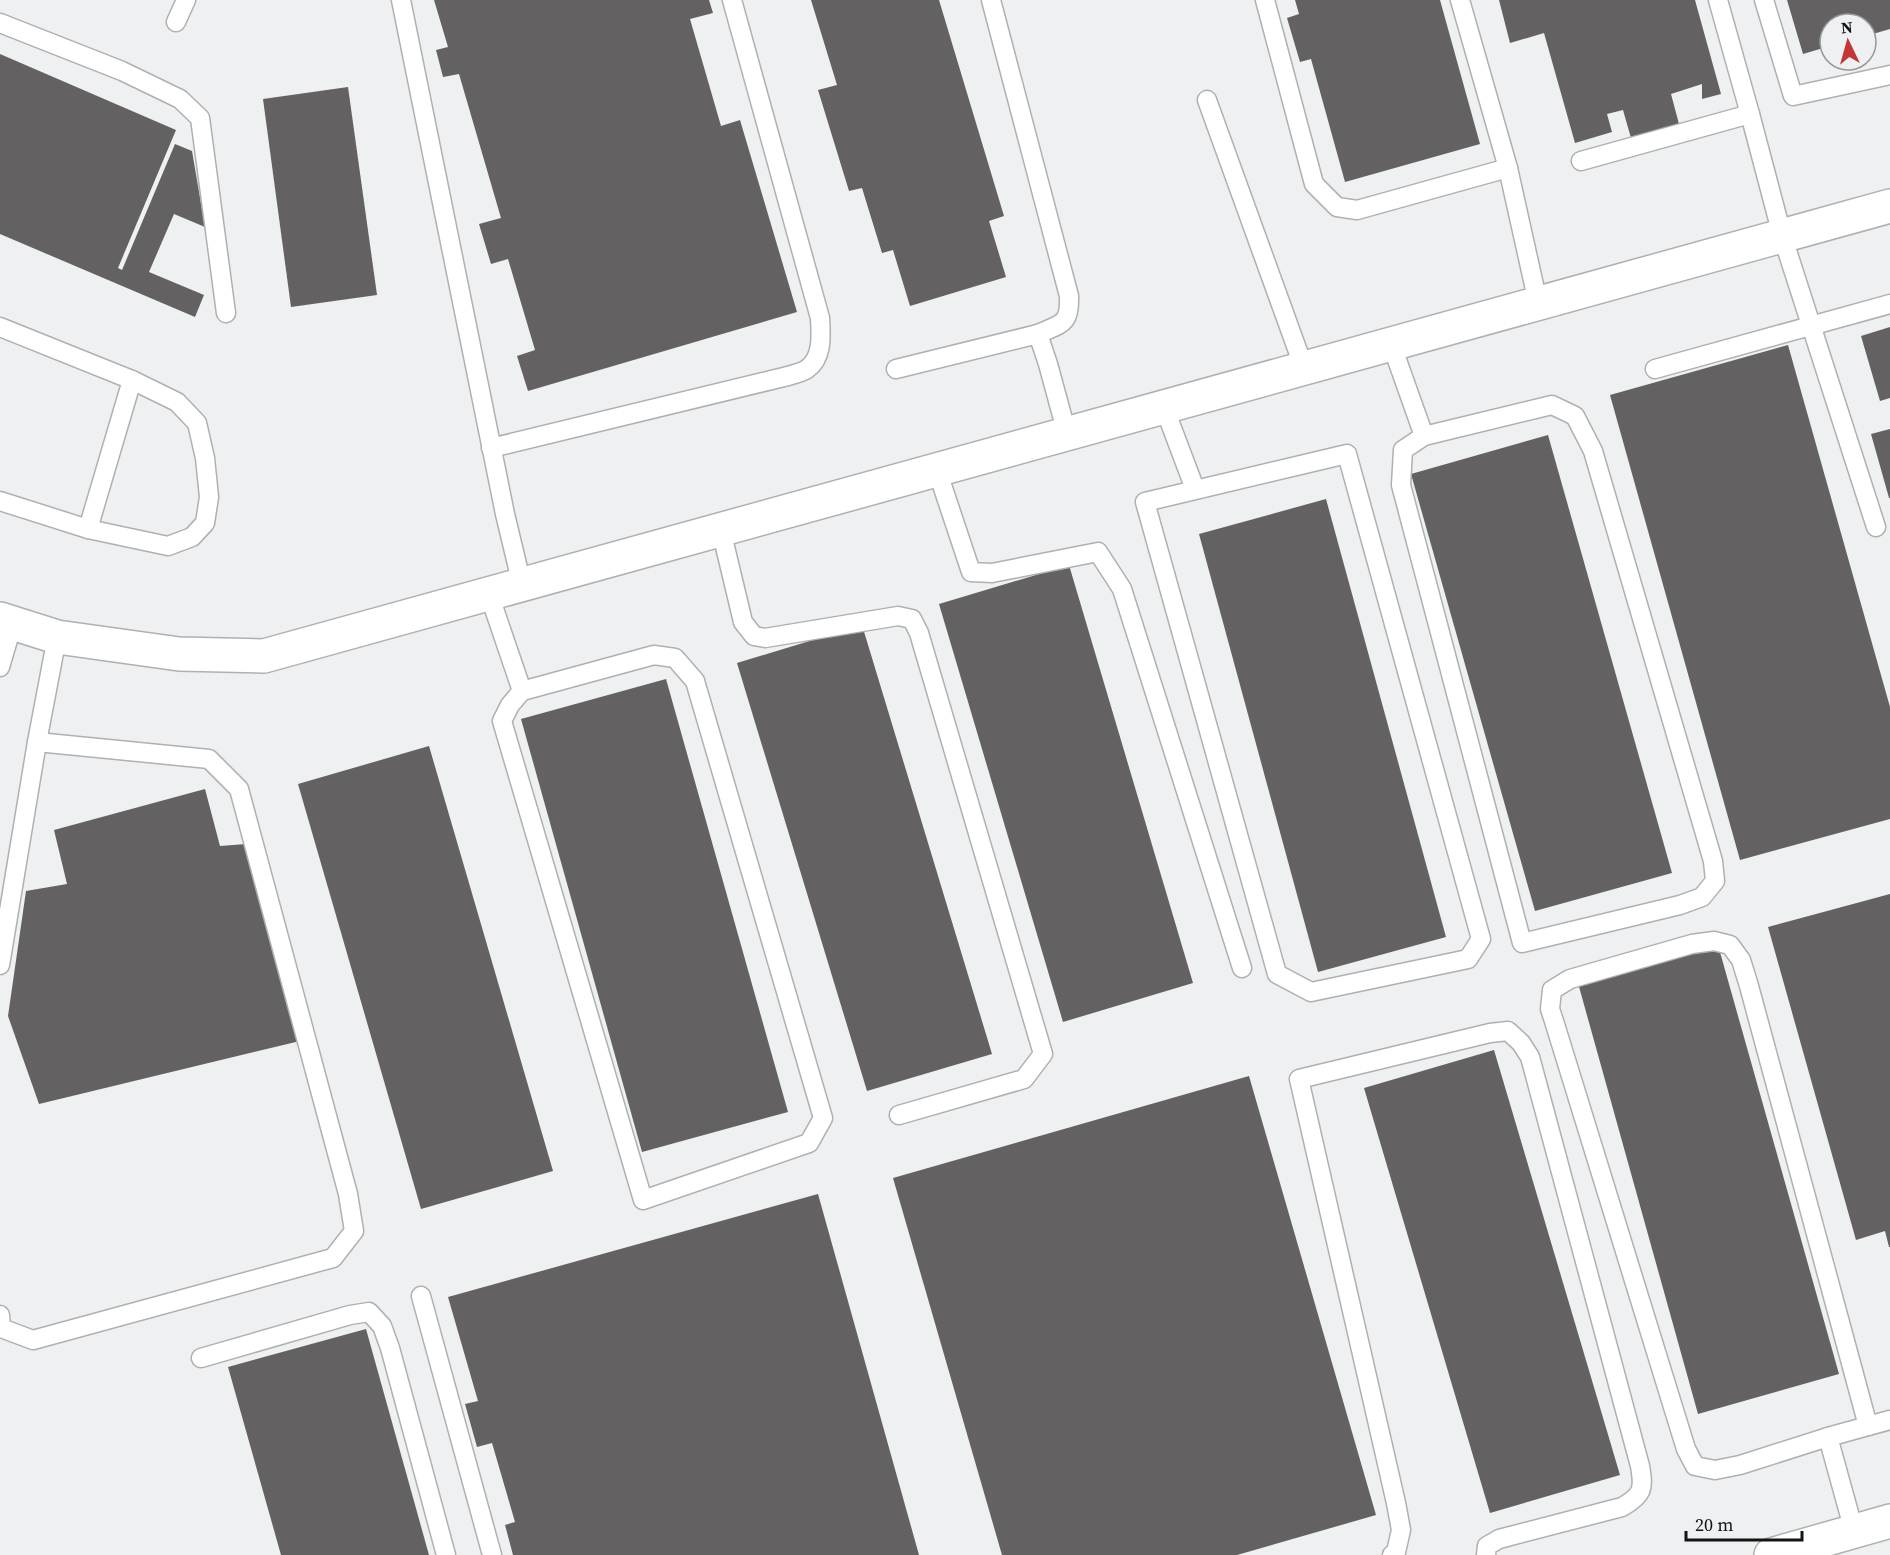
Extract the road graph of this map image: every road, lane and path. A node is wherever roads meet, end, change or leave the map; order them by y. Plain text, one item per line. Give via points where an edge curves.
1 (186, 0) edge
2 (401, 0) edge
3 (732, 0) edge
4 (991, 0) edge
5 (1265, 0) edge
6 (1460, 0) edge
7 (1718, 0) edge
8 (1764, 0) edge
9 (0, 22) edge
10 (176, 22) dead end
11 (1890, 75) edge
12 (1207, 100) dead end
13 (1750, 114) junction
14 (1581, 161) dead end
15 (1508, 168) junction
16 (1890, 206) edge
17 (1782, 235) junction
18 (1538, 303) junction
19 (1890, 304) edge
20 (226, 313) dead end
21 (1812, 326) junction
22 (0, 327) edge
23 (1038, 334) junction
24 (1391, 344) junction
25 (1304, 368) junction
26 (896, 369) dead end
27 (1655, 369) dead end
28 (132, 380) junction
29 (1164, 407) junction
30 (1067, 434) junction
31 (1424, 436) junction
32 (491, 448) junction
33 (937, 470) junction
34 (1195, 489) junction
35 (0, 501) edge
36 (1876, 527) dead end
37 (88, 529) junction
38 (721, 530) junction
39 (522, 585) junction
40 (489, 594) junction
41 (6, 621) edge
42 (57, 637) junction
43 (0, 667) edge
44 (522, 691) junction
45 (37, 742) junction
46 (0, 965) edge
47 (1242, 968) dead end
48 (899, 1115) dead end
49 (421, 1296) dead end
50 (0, 1315) edge
51 (201, 1358) dead end
52 (1890, 1420) edge
53 (1868, 1426) junction
54 (1828, 1437) junction
55 (1890, 1521) edge
56 (1854, 1532) junction
57 (446, 1555) edge
58 (492, 1555) edge
59 (1392, 1555) edge
60 (1486, 1555) edge
61 (1771, 1555) edge

1 - 10 lane
2 - 32 lane
3 - 32 lane via 820,318 822,339 817,355 808,368 784,377
4 - 23 lane via 1069,296 1070,311 1064,322
5 - 15 lane via 1314,184 1337,207 1357,210
6 - 15 lane
7 - 13 lane
8 - 11 lane via 1793,96
9 - 20 lane via 122,71 180,99 200,118
12 - 25 lane
13 - 14 lane
13 - 17 lane
15 - 18 lane
16 - 17 street
17 - 18 street
17 - 21 lane
18 - 24 street
19 - 21 lane
21 - 27 lane
21 - 36 lane
22 - 28 lane
23 - 26 lane
23 - 30 lane
24 - 25 street
24 - 31 lane
25 - 29 street
28 - 37 lane
28 - 37 lane via 177,402 196,423 209,497 205,523 192,537 168,546
29 - 30 street
29 - 34 lane
30 - 33 street
31 - 31 lane via 1403,450 1401,485 1522,943 1702,897 1715,881 1713,861 1593,451 1575,416 1552,405
32 - 39 lane
33 - 38 street
33 - 47 lane via 971,572 992,573 1098,552 1122,589
34 - 34 lane via 1347,454 1481,939 1468,959 1311,992 1277,974 1145,502
35 - 37 lane
38 - 39 street
38 - 48 lane via 743,622 754,636 765,638 898,616 912,619 919,633 1043,1054 1024,1079
39 - 40 street
40 - 42 street via 264,656 179,654
40 - 44 lane
41 - 42 street
41 - 43 lane
42 - 45 lane
44 - 44 lane via 654,655 675,658 695,681 823,1118 809,1143 643,1200 502,721
45 - 46 lane
45 - 50 lane via 209,759 239,789 348,1194 354,1231 333,1258 33,1340 1,1329
49 - 58 lane
51 - 57 lane via 369,1312 382,1326 390,1348
52 - 53 lane
53 - 54 lane
53 - 54 lane via 1741,960 1730,945 1714,941 1570,979 1552,990 1550,1009 1686,1449 1695,1466 1715,1470 1740,1465
54 - 56 lane
55 - 56 street
56 - 61 street
59 - 60 lane via 1401,1530 1396,1503 1299,1079 1508,1031 1530,1057 1643,1486 1636,1499 1622,1507 1499,1539 1487,1546

